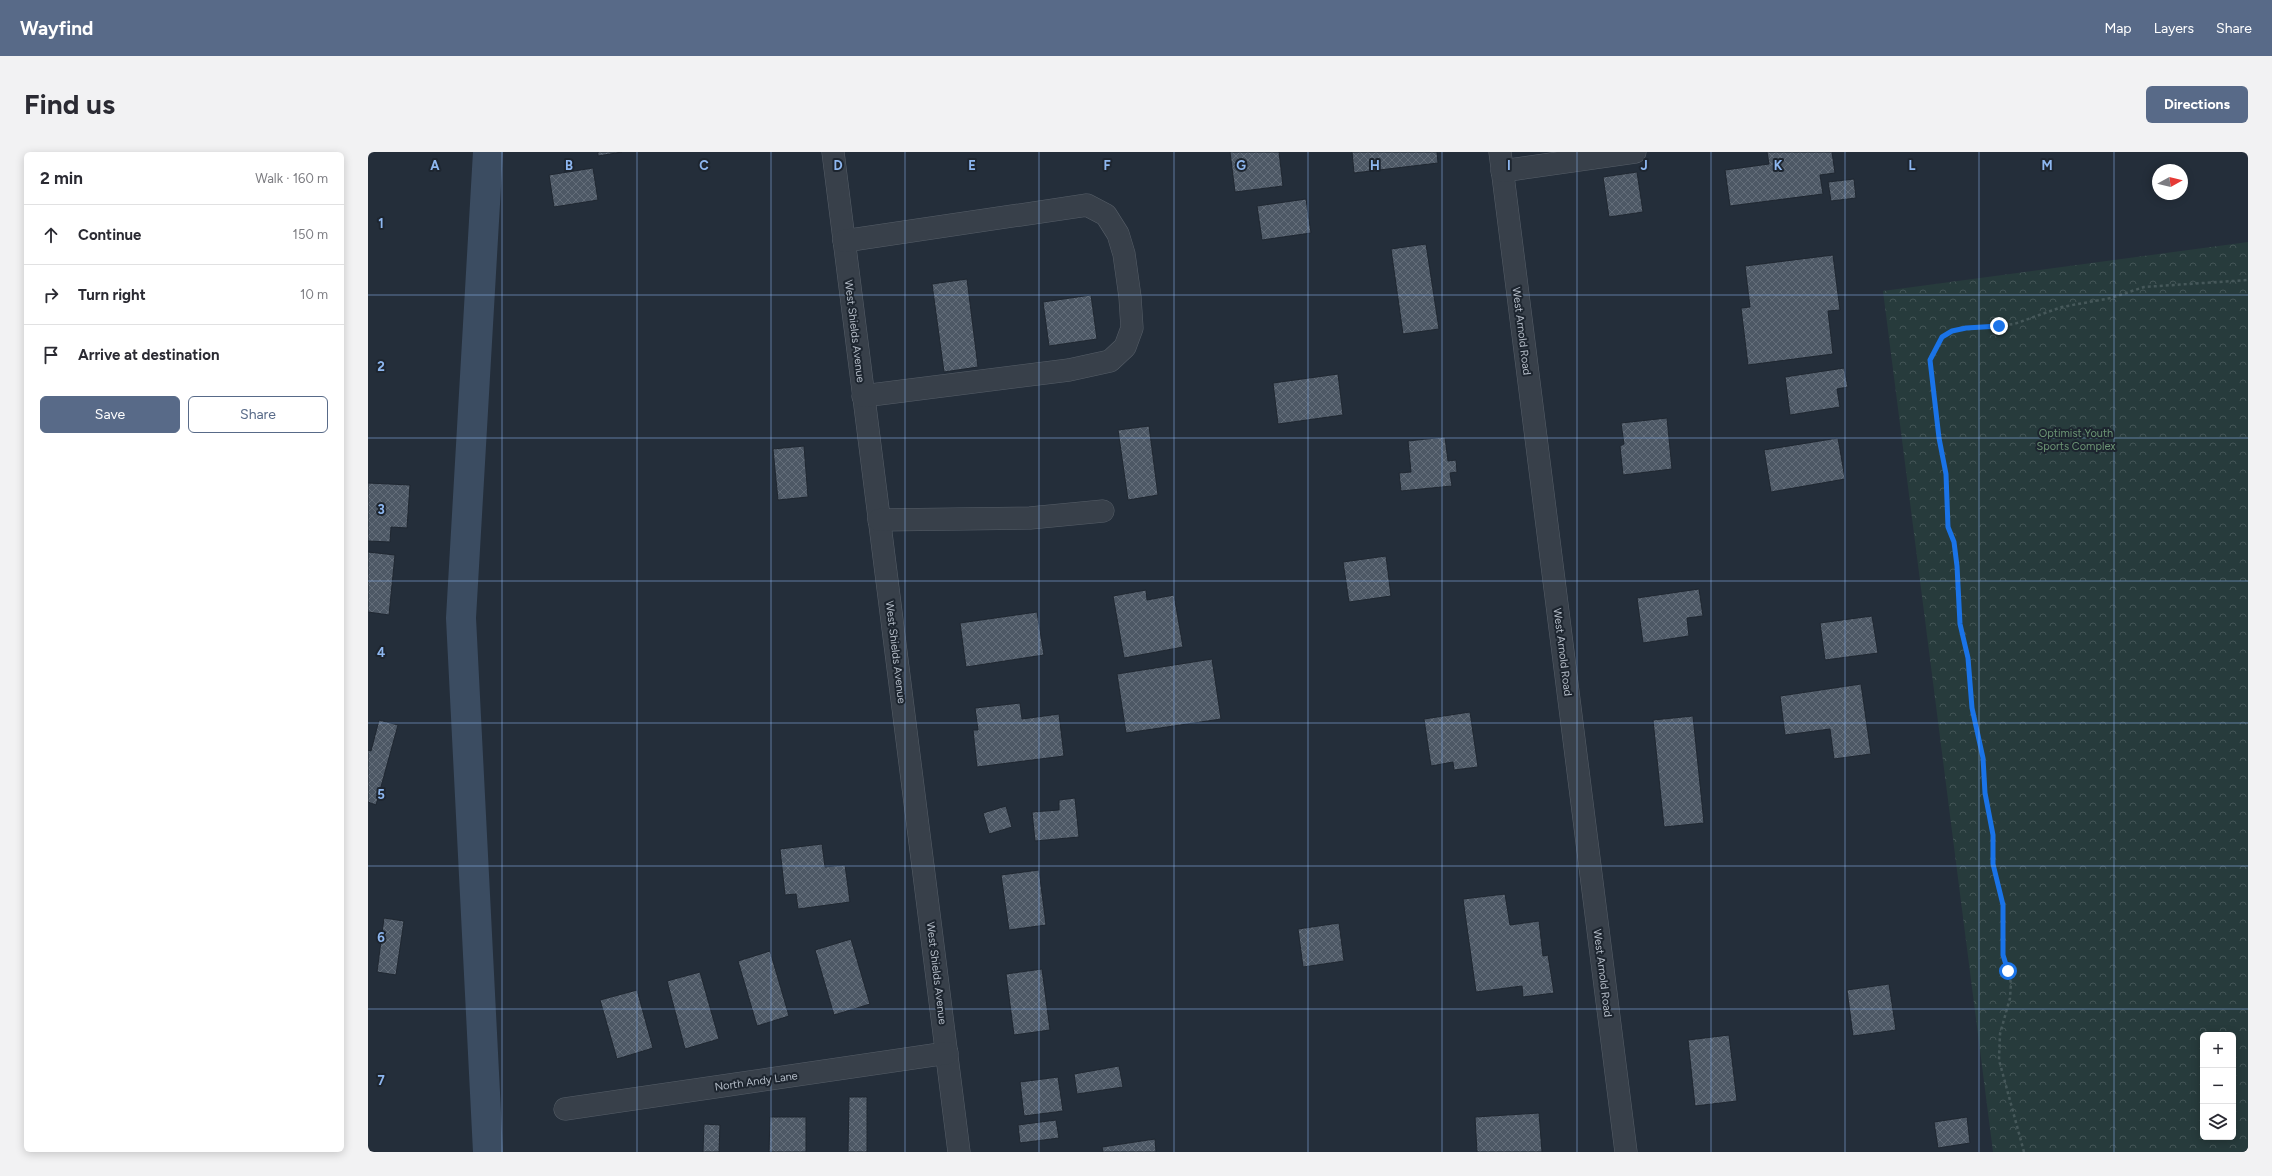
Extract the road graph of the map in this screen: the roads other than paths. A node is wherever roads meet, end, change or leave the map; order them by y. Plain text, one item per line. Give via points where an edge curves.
1 (833, 152) edge
2 (1635, 152) edge
3 (1501, 162) edge
4 (844, 240) junction
5 (863, 396) junction
6 (1103, 511) dead end
7 (879, 520) junction
8 (947, 1053) junction
9 (565, 1109) dead end
10 (959, 1152) edge
11 (1626, 1152) edge

1 - 4 street, West Shields Avenue
2 - 3 street
3 - 11 street, West Arnold Road
4 - 5 street, West Shields Avenue
4 - 5 street via 1087,205 1106,215 1118,234 1124,254 1130,297 1132,328 1125,347 1110,361 1069,370
5 - 7 street, West Shields Avenue
6 - 7 street via 1030,518
7 - 8 street, West Shields Avenue
8 - 9 street, North Andy Lane
8 - 10 street, West Shields Avenue

